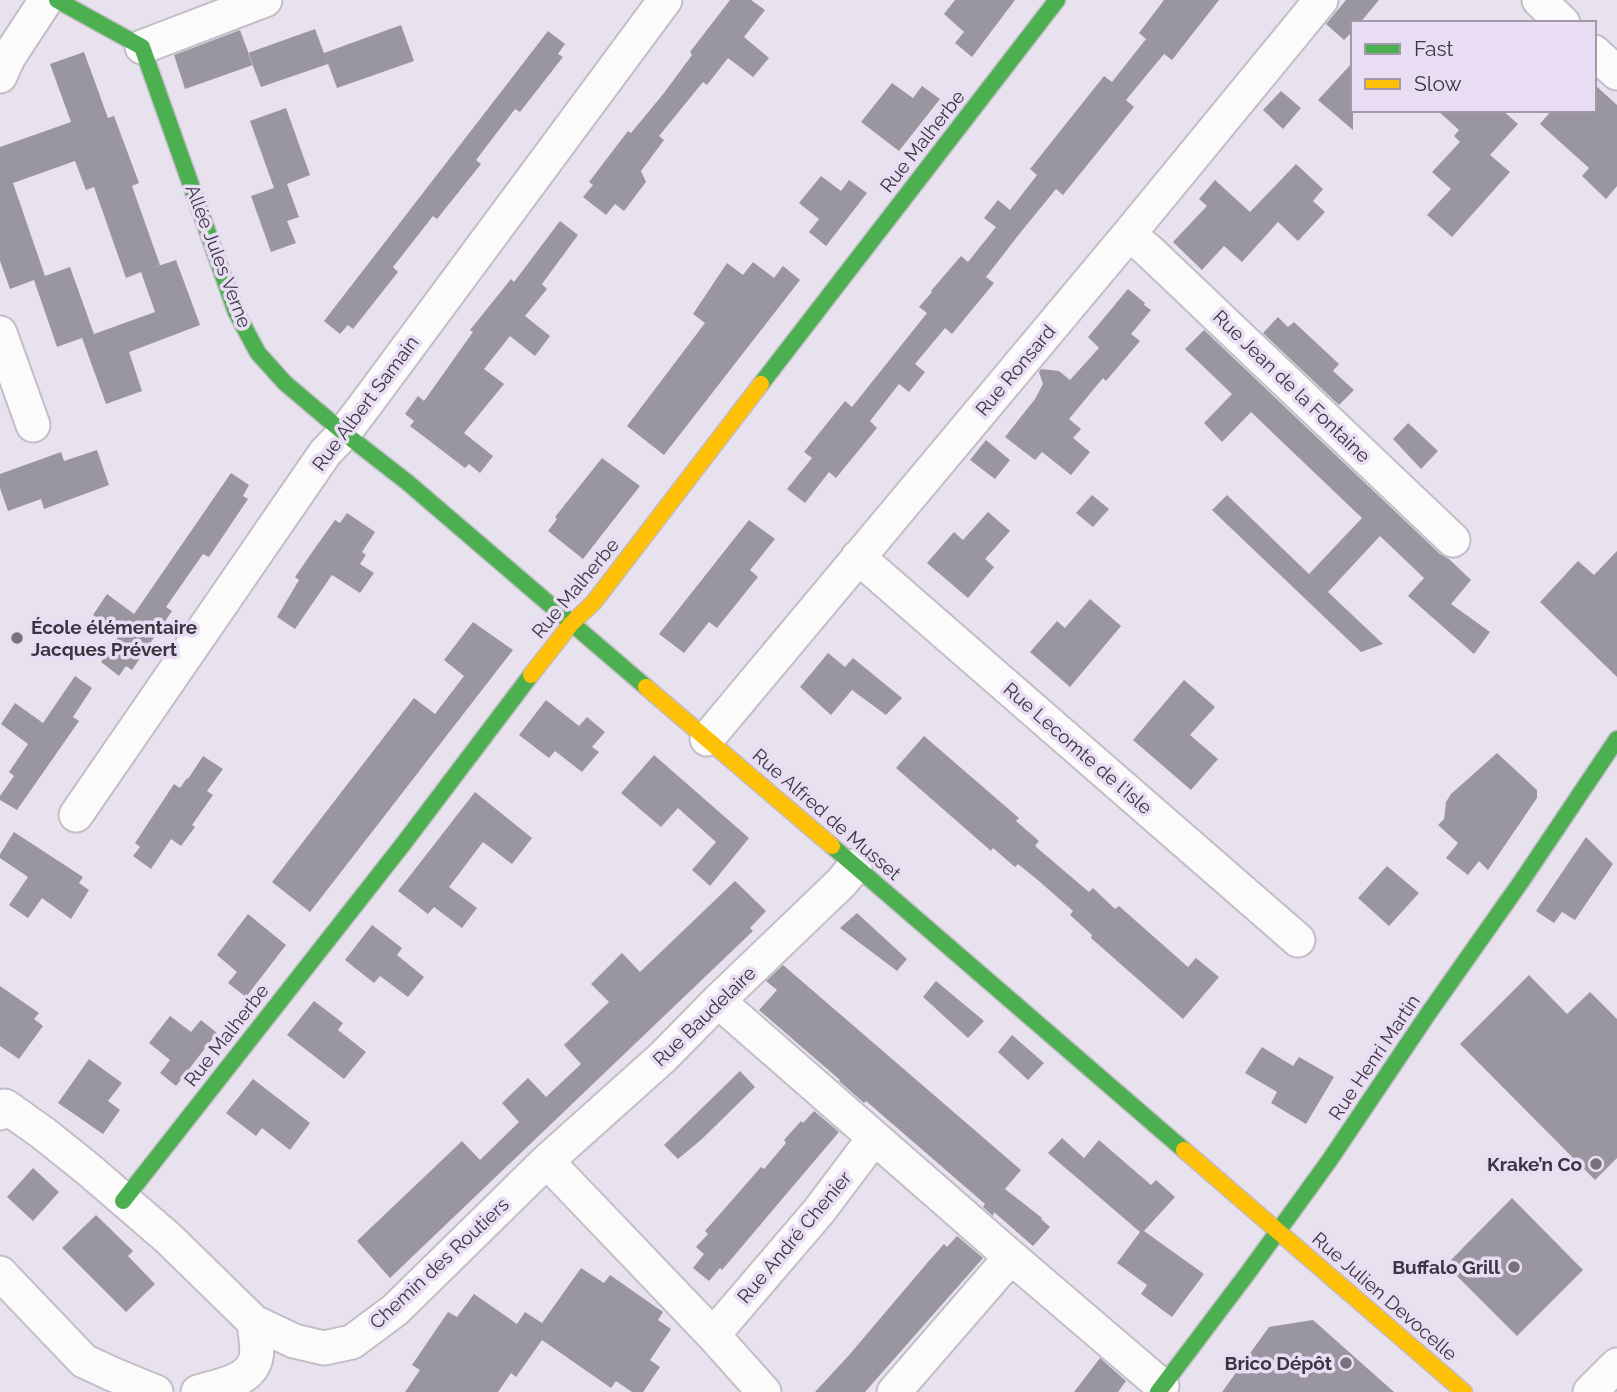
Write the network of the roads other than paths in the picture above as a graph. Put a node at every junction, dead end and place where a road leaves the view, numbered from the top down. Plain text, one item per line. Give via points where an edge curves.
1 (46, 0) edge
2 (57, 0) edge
3 (265, 0) edge
4 (665, 0) edge
5 (1057, 0) edge
6 (1321, 0) edge
7 (1539, 0) edge
8 (1561, 21) edge
9 (142, 47) junction
10 (1596, 54) edge
11 (1617, 73) edge
12 (0, 76) edge
13 (1129, 234) junction
14 (0, 333) edge
15 (33, 425) dead end
16 (344, 433) junction
17 (1453, 540) dead end
18 (858, 557) junction
19 (571, 624) junction
20 (707, 739) junction
21 (1617, 739) edge
22 (76, 815) dead end
23 (855, 866) junction
24 (1298, 940) dead end
25 (718, 1001) junction
26 (2, 1109) edge
27 (874, 1138) junction
28 (548, 1160) junction
29 (123, 1201) junction
30 (1278, 1232) junction
31 (1011, 1257) junction
32 (0, 1273) edge
33 (254, 1322) junction
34 (713, 1335) junction
35 (1617, 1365) edge
36 (1160, 1389) edge
37 (156, 1392) edge
38 (198, 1392) edge
39 (764, 1392) edge
40 (894, 1392) edge
41 (1464, 1392) edge
42 (1591, 1392) edge

1 - 12 street
2 - 9 street
3 - 9 street
4 - 16 street, Rue Albert Samain
5 - 19 street, Rue Malherbe via 594,602
6 - 13 street, Rue Ronsard
7 - 8 street
9 - 16 street, Allée Jules Verne via 236,312 258,354
10 - 11 street
13 - 17 street, Rue Jean de la Fontaine
13 - 18 street, Rue Ronsard
14 - 15 street
16 - 19 street, Rue Alfred de Musset
16 - 22 street, Rue Albert Samain via 317,464
18 - 20 street, Rue Ronsard
18 - 24 street, Rue Lecomte de l'Isle
19 - 20 street, Rue Alfred de Musset
19 - 29 street, Rue Malherbe
20 - 23 street, Rue Alfred de Musset
21 - 30 street, Rue Henri Martin
23 - 25 street, Rue Baudelaire
23 - 30 street, Rue Alfred de Musset
25 - 27 street
25 - 28 street, Rue Baudelaire
26 - 29 street, Chemin des Routiers via 43,1133
27 - 31 street
27 - 34 street, Rue André Chenier via 819,1211
28 - 33 street, Chemin des Routiers via 395,1310 352,1342 324,1348 293,1341
28 - 34 street
29 - 33 street, Chemin des Routiers
30 - 36 street, Rue Henri Martin
30 - 41 street, Rue Julien Devocelle
31 - 36 street
31 - 40 street
32 - 37 street via 84,1361
33 - 38 street via 256,1359 250,1370
34 - 39 street
35 - 42 street

